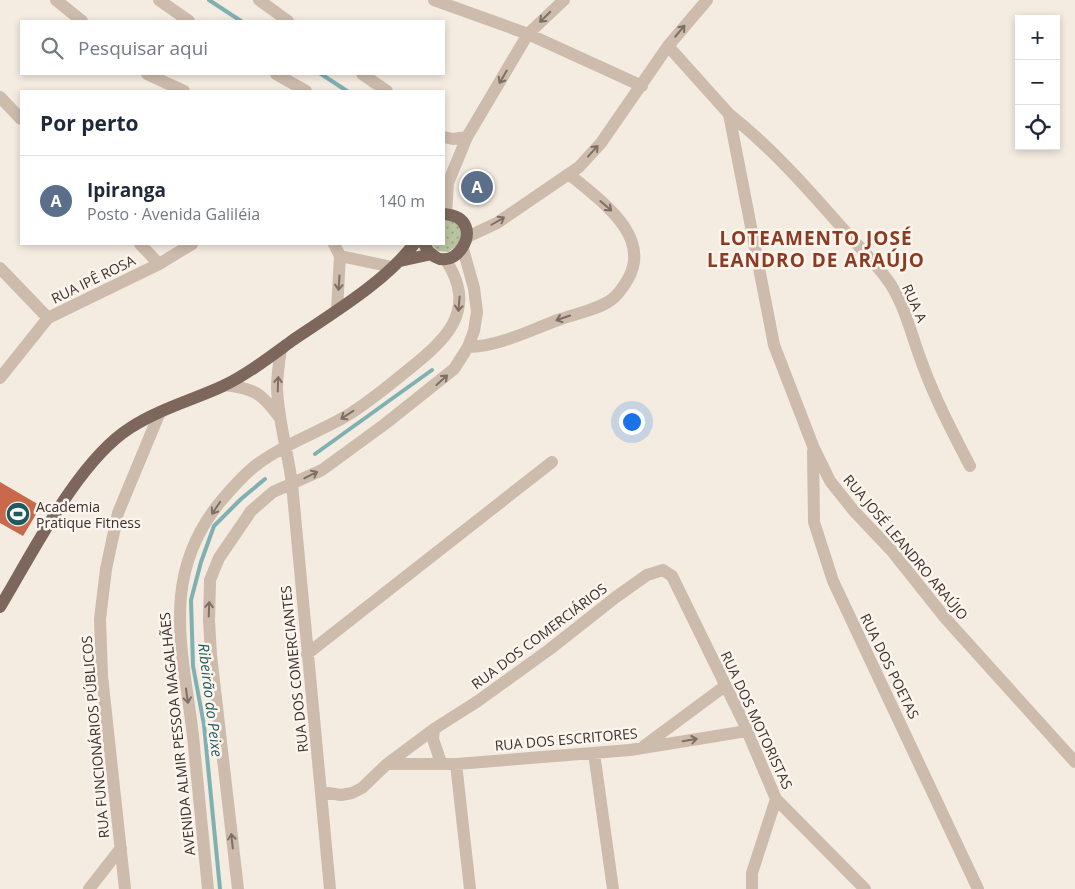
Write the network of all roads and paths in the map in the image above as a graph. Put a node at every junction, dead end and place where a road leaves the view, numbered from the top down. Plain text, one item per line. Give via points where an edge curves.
1 (56, 0) edge
2 (159, 0) edge
3 (259, 0) edge
4 (434, 0) edge
5 (564, 0) edge
6 (707, 0) edge
7 (81, 20) edge
8 (188, 20) edge
9 (287, 20) edge
10 (528, 34) junction
11 (668, 46) junction
12 (149, 75) edge
13 (278, 75) edge
14 (363, 75) edge
15 (642, 86) junction
16 (182, 90) edge
17 (304, 90) edge
18 (386, 90) edge
19 (0, 97) edge
20 (729, 114) junction
21 (20, 118) edge
22 (445, 137) edge
23 (467, 138) junction
24 (569, 174) junction
25 (445, 214) edge
26 (467, 237) junction
27 (141, 245) edge
28 (190, 245) edge
29 (334, 245) edge
30 (413, 245) edge
31 (425, 245) edge
32 (463, 249) junction
33 (432, 254) junction
34 (340, 256) junction
35 (445, 259) junction
36 (159, 264) junction
37 (396, 264) junction
38 (0, 268) edge
39 (337, 310) junction
40 (48, 318) junction
41 (468, 347) junction
42 (281, 349) junction
43 (0, 378) edge
44 (225, 385) junction
45 (160, 412) junction
46 (280, 418) junction
47 (813, 446) junction
48 (287, 447) junction
49 (552, 462) dead end
50 (970, 466) dead end
51 (292, 484) junction
52 (663, 570) joint
53 (0, 608) edge
54 (307, 654) junction
55 (725, 686) junction
56 (434, 729) junction
57 (747, 731) junction
58 (642, 748) junction
59 (594, 753) junction
60 (1075, 762) edge
61 (441, 763) junction
62 (387, 764) junction
63 (456, 764) junction
64 (322, 792) junction
65 (776, 799) junction
66 (121, 848) junction
67 (89, 889) edge
68 (126, 889) edge
69 (208, 889) edge
70 (238, 889) edge
71 (330, 889) edge
72 (470, 889) edge
73 (613, 889) edge
74 (752, 889) edge
75 (864, 889) edge
76 (978, 889) edge

1 - 7 street
2 - 8 street
3 - 9 street
4 - 10 street
5 -> 10 street
11 -> 6 street
10 - 15 street
10 -> 23 street
11 - 15 street
11 - 20 street
12 - 16 street
13 - 17 street
14 - 18 street
24 -> 15 street via 601,143
19 - 21 street
20 - 47 street, RUA JOSÉ LEANDRO ARAÚJO via 774,345
20 - 50 street, RUA A via 757,136 795,174 892,286 933,389
22 - 23 street
23 - 25 street via 448,183
26 -> 24 street via 497,223
24 -> 41 street via 611,210 625,227 633,246 634,267 623,288 611,300 590,309 502,342
25 - 26 main road via 461,221
26 - 32 main road
27 - 36 street
28 - 36 street, RUA IPÊ ROSA
29 - 34 street
30 - 37 main road
31 - 33 main road
32 - 35 main road
32 - 41 street via 477,312
33 - 35 main road
33 - 37 main road
34 - 37 street
34 -> 39 street
35 -> 48 street, AVENIDA ALMIR PESSOA MAGALHÃES via 459,288 460,306 453,325 438,347 349,414
36 - 40 street, RUA IPÊ ROSA
37 - 39 main road
38 - 40 street
39 - 42 main road
40 - 43 street, RUA IPÊ ROSA
51 -> 41 street via 322,470 433,387 454,369
42 - 44 main road
46 -> 42 street, RUA DOS COMERCIANTES via 277,386
44 - 45 main road
44 - 46 street via 249,388 266,400
45 - 53 main road via 129,429 95,460 57,511
45 - 66 street, RUA FUNCIONÁRIOS PÚBLICOS via 118,513 100,618 102,676
46 - 48 street, RUA DOS COMERCIANTES
47 - 60 street, RUA JOSÉ LEANDRO ARAÚJO via 830,481 854,511
47 - 76 street, RUA DOS POETAS via 814,522 833,581
48 - 51 street, RUA DOS COMERCIANTES
48 -> 69 street, AVENIDA ALMIR PESSOA MAGALHÃES via 259,463 220,502 199,534 184,572 179,636
49 - 54 street
51 - 54 street, RUA DOS COMERCIANTES
70 -> 51 street via 211,655 210,580 219,558 251,512 274,492
52 - 55 street, RUA DOS MOTORISTAS via 672,576
52 - 56 street, RUA DOS COMERCIÁRIOS via 647,575 550,649
54 - 64 street, RUA DOS COMERCIANTES
55 - 57 street, RUA DOS MOTORISTAS
55 - 58 street
56 - 61 street via 433,739
56 - 62 street, RUA DOS COMERCIÁRIOS
58 -> 57 street, RUA DOS ESCRITORES
57 - 65 street, RUA DOS MOTORISTAS
58 - 59 street, RUA DOS ESCRITORES
59 - 63 street, RUA DOS ESCRITORES
59 - 73 street
61 - 62 street, RUA DOS ESCRITORES
61 - 63 street, RUA DOS ESCRITORES
62 - 64 street, RUA DOS COMERCIÁRIOS via 362,788 352,793 341,796
63 - 72 street
64 - 71 street, RUA DOS COMERCIANTES
65 - 74 street via 752,874
65 - 75 street, RUA DOS MOTORISTAS
66 - 67 street
66 - 68 street, RUA FUNCIONÁRIOS PÚBLICOS

